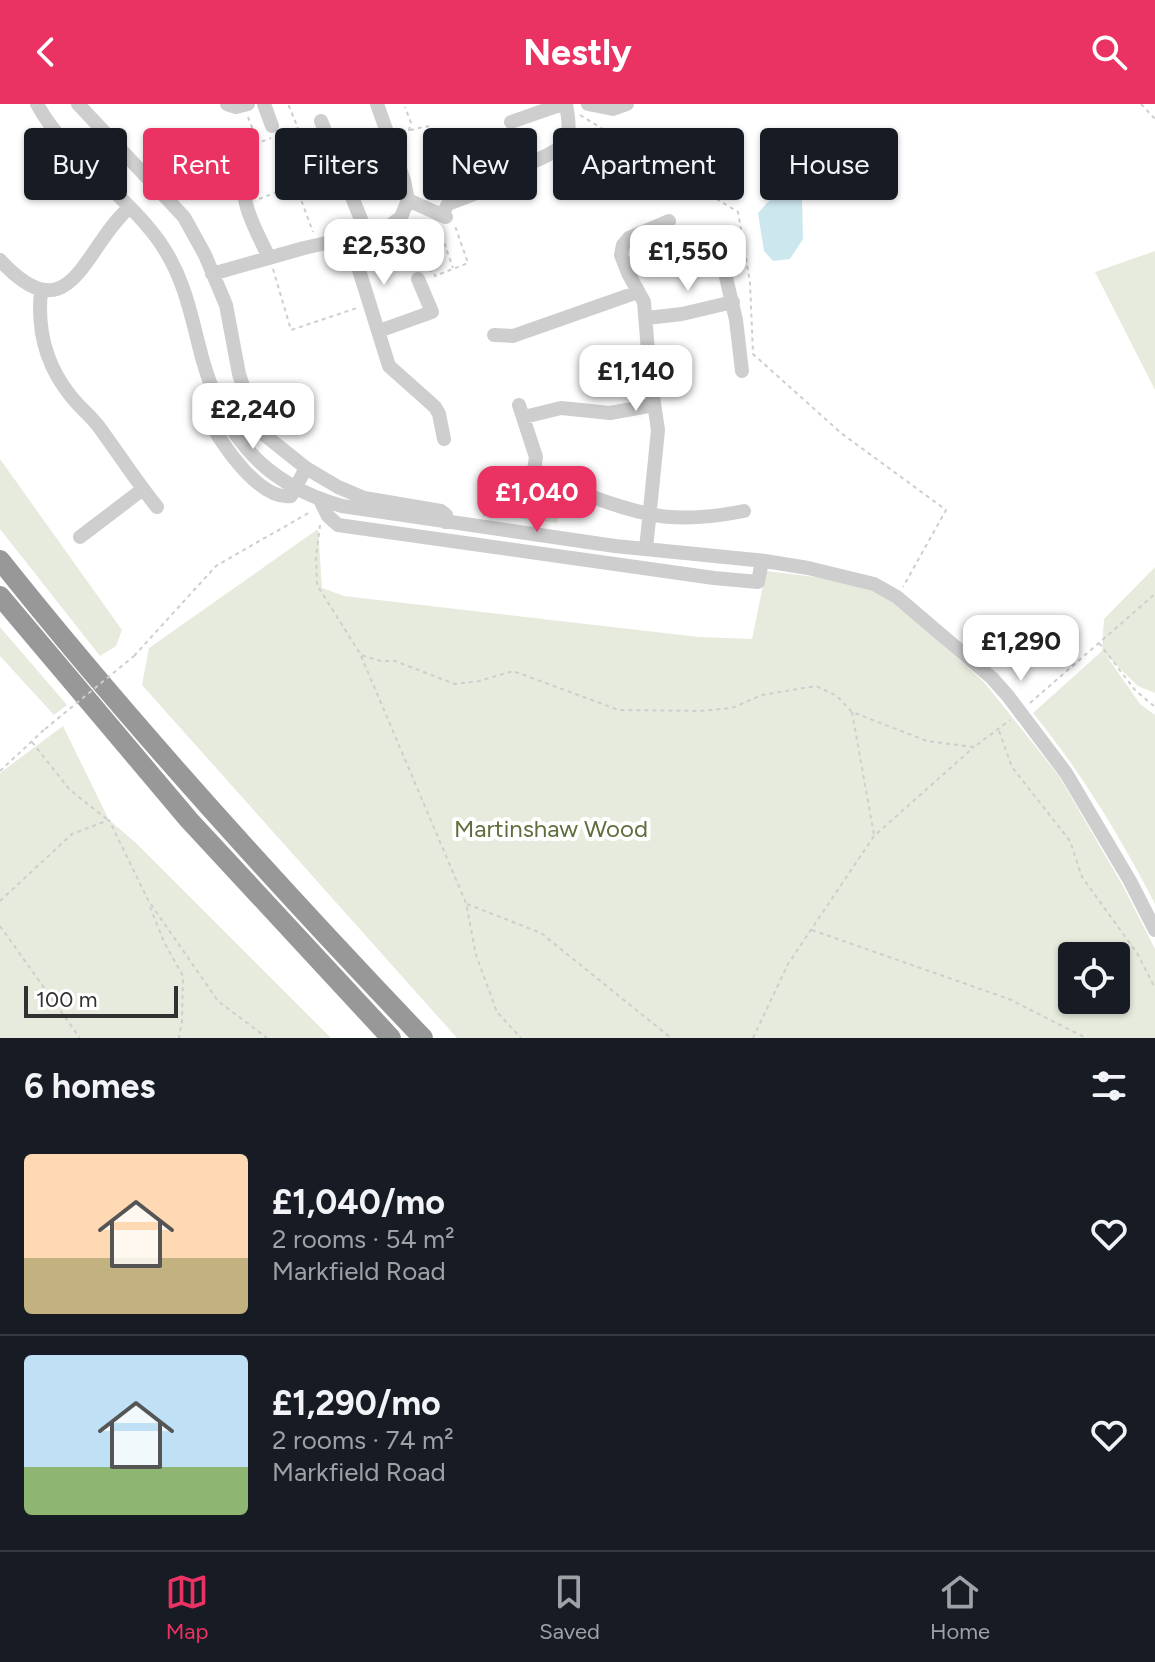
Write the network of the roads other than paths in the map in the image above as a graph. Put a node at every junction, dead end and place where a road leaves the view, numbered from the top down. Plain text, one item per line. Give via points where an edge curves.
1 (37, 104) edge
2 (78, 104) edge
3 (227, 104) edge
4 (248, 104) edge
5 (264, 104) edge
6 (377, 104) edge
7 (627, 104) edge
8 (579, 106) edge
9 (321, 121) dead end
10 (511, 122) dead end
11 (273, 126) dead end
12 (53, 128) edge
13 (101, 128) edge
14 (127, 156) edge
15 (537, 158) edge
16 (122, 200) edge
17 (245, 200) edge
18 (408, 200) junction
19 (458, 200) edge
20 (129, 208) junction
21 (669, 221) dead end
22 (367, 234) junction
23 (349, 238) junction
24 (723, 248) dead end
25 (269, 258) junction
26 (0, 260) edge
27 (212, 274) junction
28 (417, 277) road end
29 (41, 291) junction
30 (638, 292) junction
31 (733, 302) junction
32 (647, 318) junction
33 (379, 331) junction
34 (494, 335) dead end
35 (742, 371) dead end
36 (246, 400) junction
37 (654, 405) junction
38 (220, 410) junction
39 (444, 439) dead end
40 (306, 468) junction
41 (143, 489) junction
42 (296, 489) junction
43 (567, 490) dead end
44 (587, 495) dead end
45 (320, 500) junction
46 (157, 507) dead end
47 (744, 511) dead end
48 (650, 515) junction
49 (445, 522) junction
50 (646, 549) junction
51 (89, 551) dead end
52 (0, 560) edge
53 (762, 561) junction
54 (0, 596) edge
55 (1155, 930) edge
56 (391, 1038) edge
57 (423, 1038) edge

1 - 12 street
2 - 13 street
3 - 4 street
5 - 11 street
6 - 18 street
7 - 8 street via 613,109
8 - 10 street
8 - 15 street via 568,119 567,140
9 - 22 street
14 - 27 street via 184,217
16 - 20 street
17 - 25 street
18 - 19 street via 444,218 448,204
18 - 22 street via 401,217 384,230
20 - 29 street via 82,271 69,283
20 - 38 street via 157,239 184,285
21 - 30 street via 623,245 621,255
22 - 23 street
23 - 25 street
23 - 33 street
24 - 31 street
25 - 27 street
26 - 29 street via 18,279
27 - 36 street via 226,305
28 - 33 street via 432,312
29 - 41 street via 40,331 56,372
30 - 32 street
30 - 34 street via 513,336
31 - 32 street
31 - 35 street
32 - 37 street
33 - 39 street via 389,366 407,373 439,414
36 - 38 street
36 - 40 street via 257,429
37 - 43 street via 610,413 522,411 536,457 534,470
37 - 48 street via 658,430
38 - 42 street via 210,420 232,458 265,488 284,497
40 - 42 street
40 - 49 street via 364,498 441,511
41 - 46 street
41 - 51 street via 77,535
42 - 45 street
44 - 48 street
45 - 49 street
45 - 53 street via 338,525 714,578 758,582
47 - 48 street via 704,519
48 - 50 street
49 - 50 street
50 - 53 street
52 - 57 highway via 208,805
53 - 55 street via 874,584 897,597 992,678 1066,773
54 - 56 highway via 189,820

